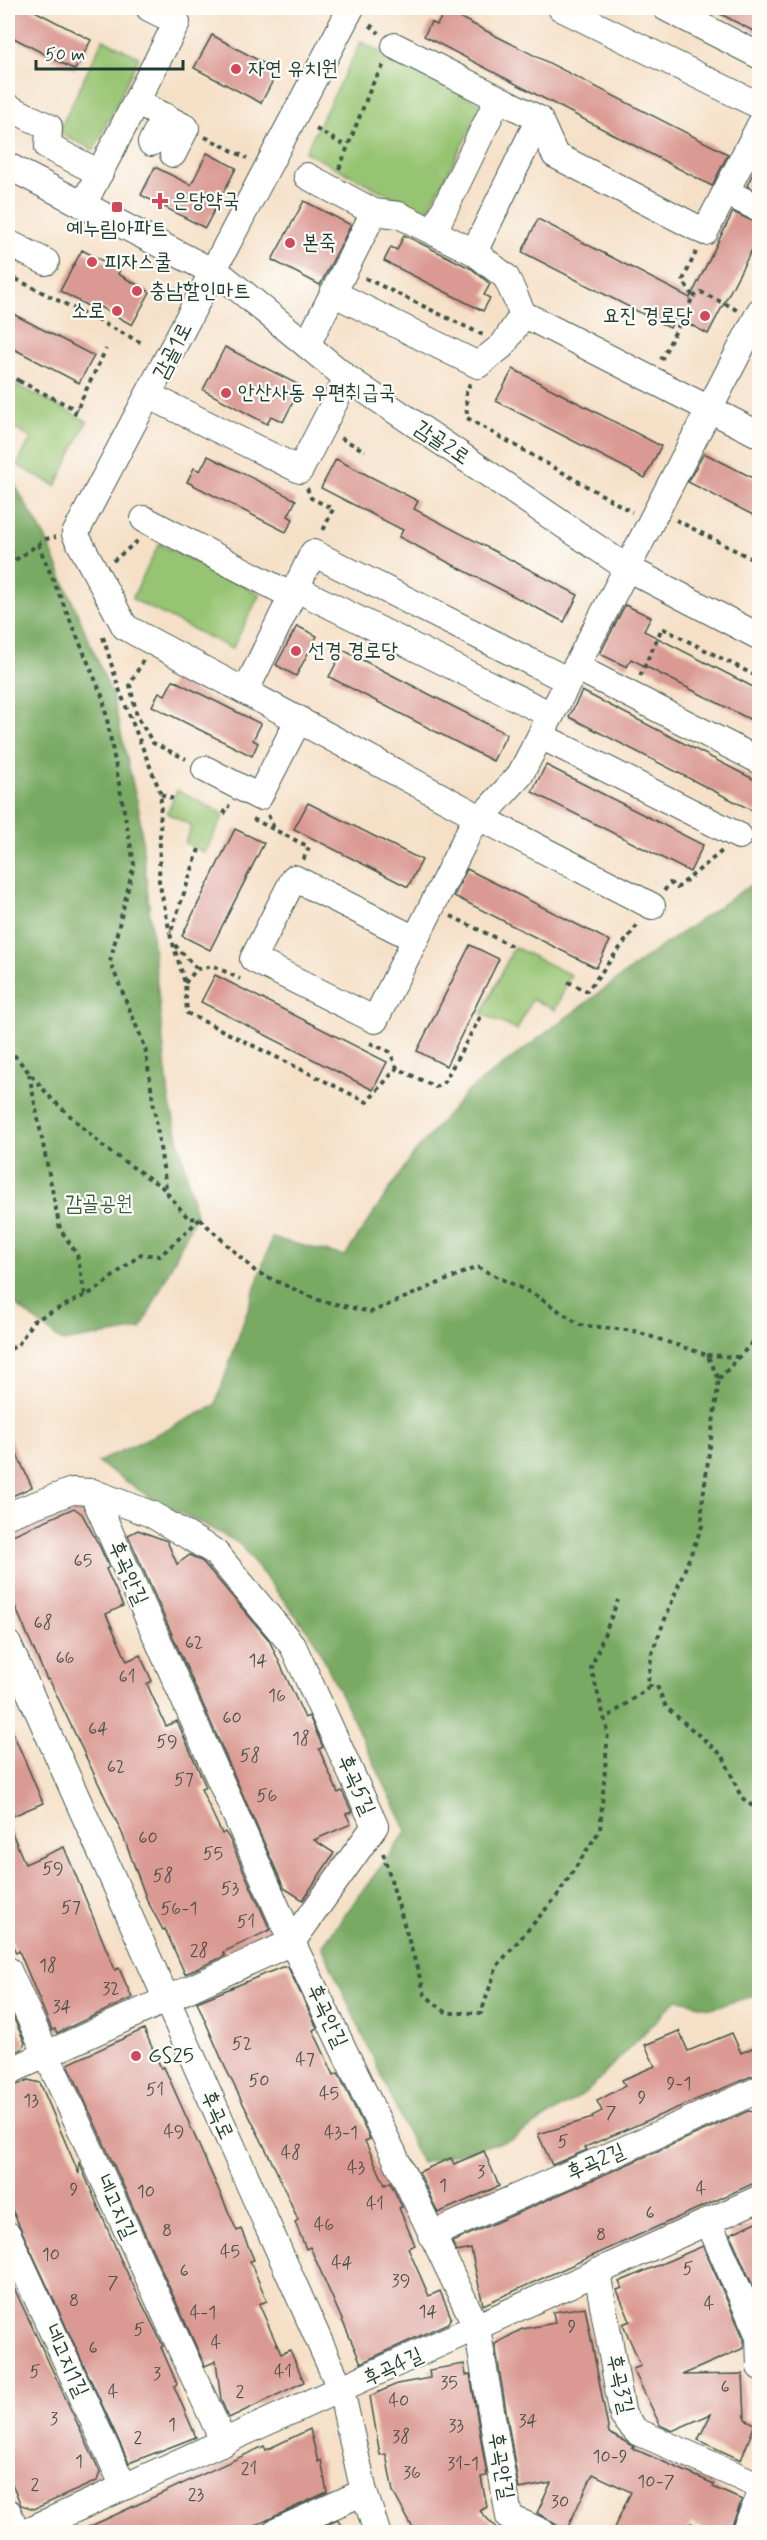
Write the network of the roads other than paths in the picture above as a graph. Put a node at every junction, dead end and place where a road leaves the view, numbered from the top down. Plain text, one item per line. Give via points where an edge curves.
1 (149, 8) edge
2 (351, 8) edge
3 (561, 8) edge
4 (666, 8) edge
5 (395, 46) road end
6 (759, 56) edge
7 (498, 99) junction
8 (136, 102) junction
9 (759, 106) edge
10 (8, 107) edge
11 (539, 119) junction
12 (759, 125) edge
13 (162, 149) dead end
14 (8, 166) edge
15 (100, 173) junction
16 (307, 176) dead end
17 (726, 192) junction
18 (83, 205) junction
19 (759, 209) edge
20 (374, 212) junction
21 (434, 231) junction
22 (8, 243) edge
23 (474, 252) junction
24 (46, 262) dead end
25 (214, 272) junction
26 (333, 293) junction
27 (523, 314) junction
28 (757, 315) edge
29 (307, 345) junction
30 (347, 378) junction
31 (150, 396) junction
32 (709, 408) junction
33 (759, 435) edge
34 (150, 522) road end
35 (627, 568) junction
36 (293, 592) junction
37 (759, 637) edge
38 (572, 674) junction
39 (246, 690) junction
40 (299, 719) junction
41 (546, 726) junction
42 (759, 760) edge
43 (205, 769) road end
44 (481, 818) junction
45 (739, 836) dead end
46 (652, 906) dead end
47 (415, 939) junction
48 (92, 1492) junction
49 (8, 1515) edge
50 (10, 1657) edge
51 (292, 1942) junction
52 (8, 1970) edge
53 (165, 2001) junction
54 (46, 2053) junction
55 (8, 2072) edge
56 (759, 2093) edge
57 (759, 2198) edge
58 (708, 2221) junction
59 (8, 2235) edge
60 (431, 2235) junction
61 (597, 2272) junction
62 (477, 2328) junction
63 (759, 2367) edge
64 (342, 2390) junction
65 (225, 2443) junction
66 (759, 2486) edge
67 (124, 2487) junction
68 (364, 2492) junction
69 (759, 2496) edge
70 (8, 2512) edge
71 (17, 2532) edge
72 (25, 2532) edge
73 (275, 2532) edge
74 (376, 2532) edge
75 (542, 2532) edge
76 (744, 2532) edge

1 - 8 street via 177,21
2 - 25 street, 감골1로
3 - 9 street
4 - 6 street
5 - 7 street
7 - 11 street
7 - 21 street
8 - 13 street via 175,122
8 - 15 street
10 - 15 street via 49,128 48,147
11 - 17 street via 555,156 705,232
11 - 23 street
12 - 17 street
14 - 18 street, 감골2로
15 - 18 street
16 - 20 street
17 - 19 street
18 - 25 street, 감골2로
20 - 21 street via 399,215
20 - 26 street
21 - 23 street
22 - 24 street
23 - 27 street via 506,277
25 - 29 street, 감골2로
25 - 31 street, 감골1로
26 - 27 street via 478,365 503,345
26 - 29 street
27 - 32 street
28 - 32 street
29 - 30 street, 감골2로
30 - 31 street via 300,470
30 - 35 street, 감골2로
31 - 39 street, 감골1로 via 75,534 125,627
32 - 33 street
32 - 35 street
34 - 36 street
35 - 37 street, 감골2로
35 - 38 street
36 - 38 street via 313,553
36 - 39 street
36 - 41 street
38 - 41 street
38 - 42 street via 631,695
39 - 40 street
40 - 43 street via 259,797
40 - 44 street
41 - 44 street via 520,775
41 - 45 street
44 - 46 street
44 - 47 street via 470,830
47 - 47 street via 375,1020 253,959 294,878
48 - 49 street, 후곡5길 via 72,1491
48 - 51 street, 후곡안길
48 - 51 street, 후곡5길 via 152,1514 215,1552 293,1646 375,1826
50 - 53 street, 후곡로
51 - 53 street, 후곡5길
51 - 60 street, 후곡안길
52 - 54 street, 네고지길
53 - 54 street, 후곡5길
53 - 64 street, 후곡로
54 - 55 street, 후곡5길
54 - 65 street, 네고지길
56 - 60 street, 후곡2길 via 758,2090
57 - 58 street, 후곡4길
58 - 61 street, 후곡4길
58 - 63 street via 759,2336
59 - 67 street, 네고지1길
60 - 62 street, 후곡안길
61 - 62 street, 후곡4길
61 - 66 street, 후곡3길 via 623,2416 636,2431
62 - 64 street, 후곡4길
62 - 75 street, 후곡안길 via 509,2517
64 - 65 street, 후곡4길
64 - 68 street, 후곡로
65 - 67 street, 후곡4길
67 - 72 street, 후곡4길
68 - 73 street
68 - 74 street, 후곡로
69 - 76 street
70 - 71 street

